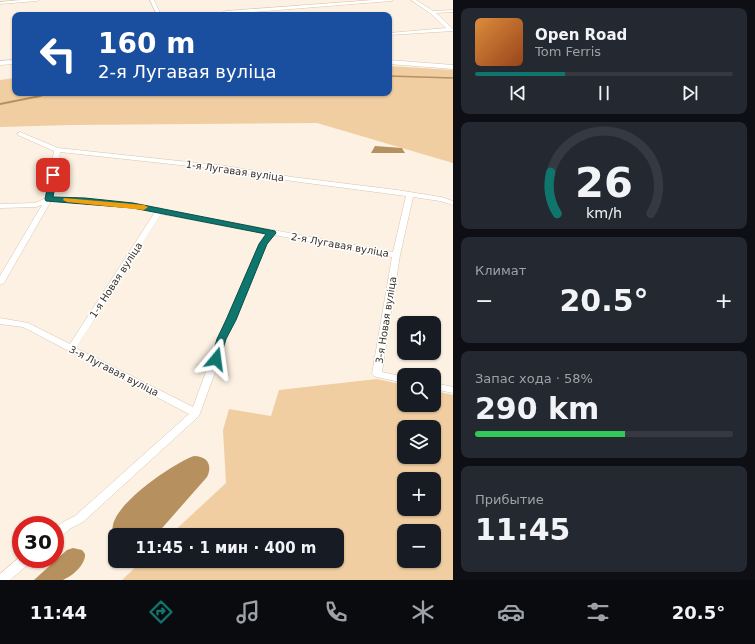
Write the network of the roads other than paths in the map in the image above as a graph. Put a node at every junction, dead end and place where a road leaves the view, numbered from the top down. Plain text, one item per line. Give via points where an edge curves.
1 (37, 0) edge
2 (152, 0) edge
3 (391, 0) edge
4 (413, 0) edge
5 (0, 3) edge
6 (453, 11) edge
7 (158, 12) edge
8 (228, 12) edge
9 (432, 12) junction
10 (452, 30) edge
11 (392, 34) edge
12 (12, 62) edge
13 (392, 62) edge
14 (0, 63) edge
15 (453, 67) edge
16 (20, 134) dead end
17 (57, 150) junction
18 (410, 195) junction
19 (49, 199) junction
20 (453, 203) edge
21 (0, 206) edge
22 (160, 210) junction
23 (272, 233) junction
24 (396, 255) junction
25 (0, 283) edge
26 (0, 322) edge
27 (71, 349) junction
28 (397, 378) edge
29 (441, 387) edge
30 (453, 390) edge
31 (196, 413) junction
32 (64, 527) edge
33 (16, 568) edge
34 (2, 580) edge

1 - 5 street
2 - 7 street
3 - 8 street
4 - 9 street
6 - 9 street
9 - 10 street
10 - 11 street
12 - 14 street
13 - 15 street
16 - 17 street, 1-я Лугавая вуліца
17 - 18 street, 1-я Лугавая вуліца via 226,168
17 - 19 street
18 - 20 street, 1-я Лугавая вуліца
18 - 24 street, 3-я Новая вуліца
19 - 21 street, 2-я Лугавая вуліца via 36,205
19 - 22 street, 2-я Лугавая вуліца
19 - 25 street
22 - 23 street, 2-я Лугавая вуліца
22 - 27 street, 1-я Новая вуліца
23 - 24 street, 2-я Лугавая вуліца
23 - 31 street via 263,244 222,339
24 - 28 street, 3-я Новая вуліца via 377,374
26 - 27 street, 3-я Лугавая вуліца via 25,325
27 - 31 street, 3-я Лугавая вуліца
29 - 30 street
31 - 32 street via 79,519
33 - 34 street

